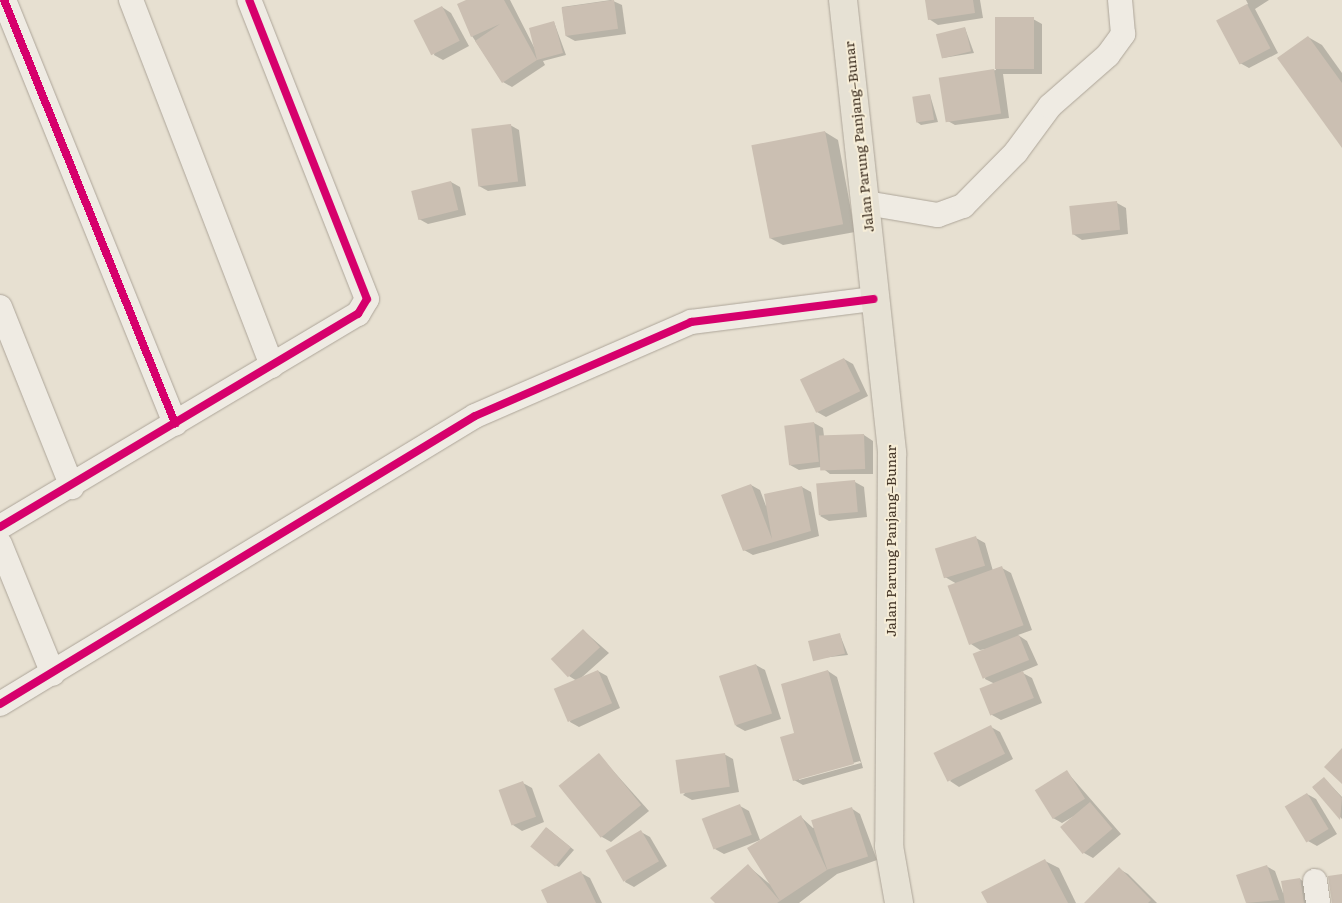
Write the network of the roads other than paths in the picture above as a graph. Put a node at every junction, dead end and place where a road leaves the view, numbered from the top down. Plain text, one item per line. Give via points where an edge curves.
1 (4, 0) edge
2 (131, 0) edge
3 (249, 0) edge
4 (843, 0) edge
5 (1120, 0) edge
6 (866, 203) junction
7 (874, 299) junction
8 (0, 307) edge
9 (272, 366) junction
10 (175, 424) junction
11 (72, 487) junction
12 (0, 527) edge
13 (0, 544) edge
14 (53, 674) junction
15 (0, 704) edge
16 (899, 903) edge

1 - 10 street
2 - 9 street
3 - 9 street via 367,299 358,314
4 - 6 main road, Jalan Parung Panjang–Bunar
5 - 6 street via 1123,34 1108,55 1050,106 1016,152 963,206 938,215
6 - 7 main road, Jalan Parung Panjang–Bunar
7 - 14 street via 691,322 475,416
7 - 16 main road, Jalan Parung Panjang–Bunar via 892,452 889,846
8 - 11 street
9 - 10 street
10 - 11 street
11 - 12 street
13 - 14 street
14 - 15 street

